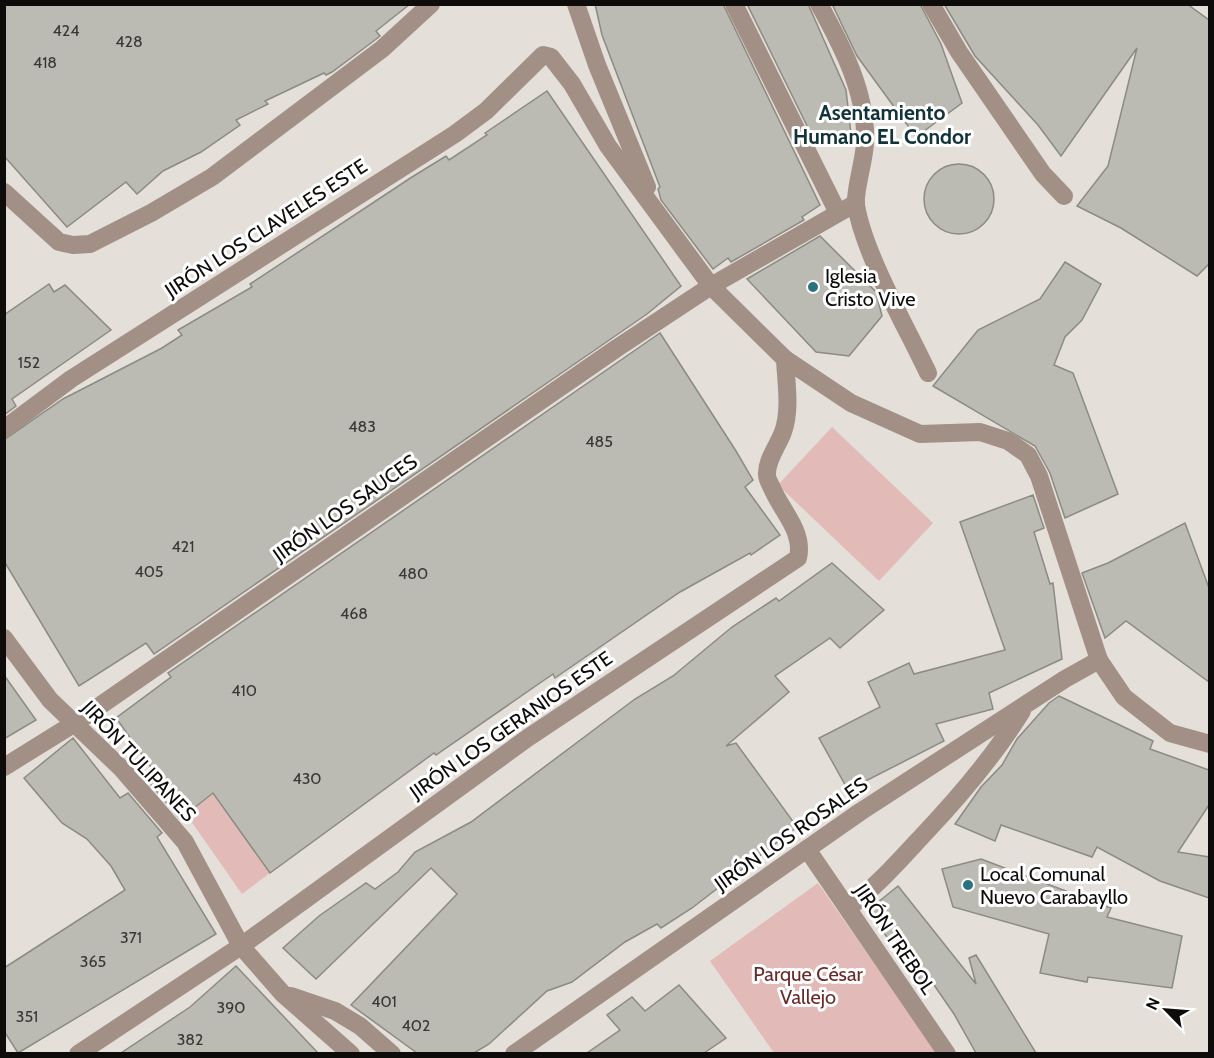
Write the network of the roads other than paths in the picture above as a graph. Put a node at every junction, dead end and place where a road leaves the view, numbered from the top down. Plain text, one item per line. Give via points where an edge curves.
1 (431, 4) edge
2 (734, 4) edge
3 (819, 4) edge
4 (931, 4) edge
5 (574, 8) edge
6 (4, 192) edge
7 (1064, 196) dead end
8 (856, 203) junction
9 (654, 206) junction
10 (838, 213) junction
11 (711, 286) junction
12 (785, 359) junction
13 (928, 373) dead end
14 (4, 429) edge
15 (4, 638) edge
16 (1099, 660) junction
17 (1026, 705) junction
18 (75, 723) junction
19 (1209, 744) edge
20 (4, 767) edge
21 (807, 849) junction
22 (848, 908) junction
23 (241, 946) junction
24 (283, 994) junction
25 (78, 1053) edge
26 (351, 1053) edge
27 (392, 1053) edge
28 (514, 1053) edge
29 (947, 1053) edge

1 - 6 street via 382,49 212,177 90,244 60,242
2 - 10 street
3 - 8 street via 840,44 863,108 864,162
4 - 7 street via 959,52 1043,174
5 - 9 street
8 - 10 street, JIRÓN LOS SAUCES
8 - 13 street via 869,248
9 - 11 street
9 - 14 street, JIRÓN LOS CLAVELES ESTE via 608,146 572,84 551,57 543,55 486,111 455,134 71,379
10 - 11 street, JIRÓN LOS SAUCES
11 - 12 street
11 - 18 street, JIRÓN LOS SAUCES
12 - 16 street via 851,403 920,434 980,432 1008,441 1028,455 1039,476
12 - 23 street, JIRÓN LOS GERANIOS ESTE via 787,408 766,476 798,533 798,558 529,737
15 - 18 street, JIRÓN TULIPANES via 50,700
16 - 17 street, JIRÓN LOS ROSALES
16 - 19 street via 1124,696 1170,733
17 - 21 street, JIRÓN LOS ROSALES
17 - 22 street via 961,795 874,888
18 - 20 street, JIRÓN LOS SAUCES
18 - 23 street, JIRÓN TULIPANES via 122,769 185,842
21 - 22 street, JIRÓN TREBOL
21 - 28 street, JIRÓN LOS ROSALES
22 - 29 street, JIRÓN TREBOL
23 - 24 street, JIRÓN TULIPANES
23 - 25 street, JIRÓN LOS GERANIOS ESTE
24 - 26 street, JIRÓN TULIPANES
24 - 27 street via 335,1011

